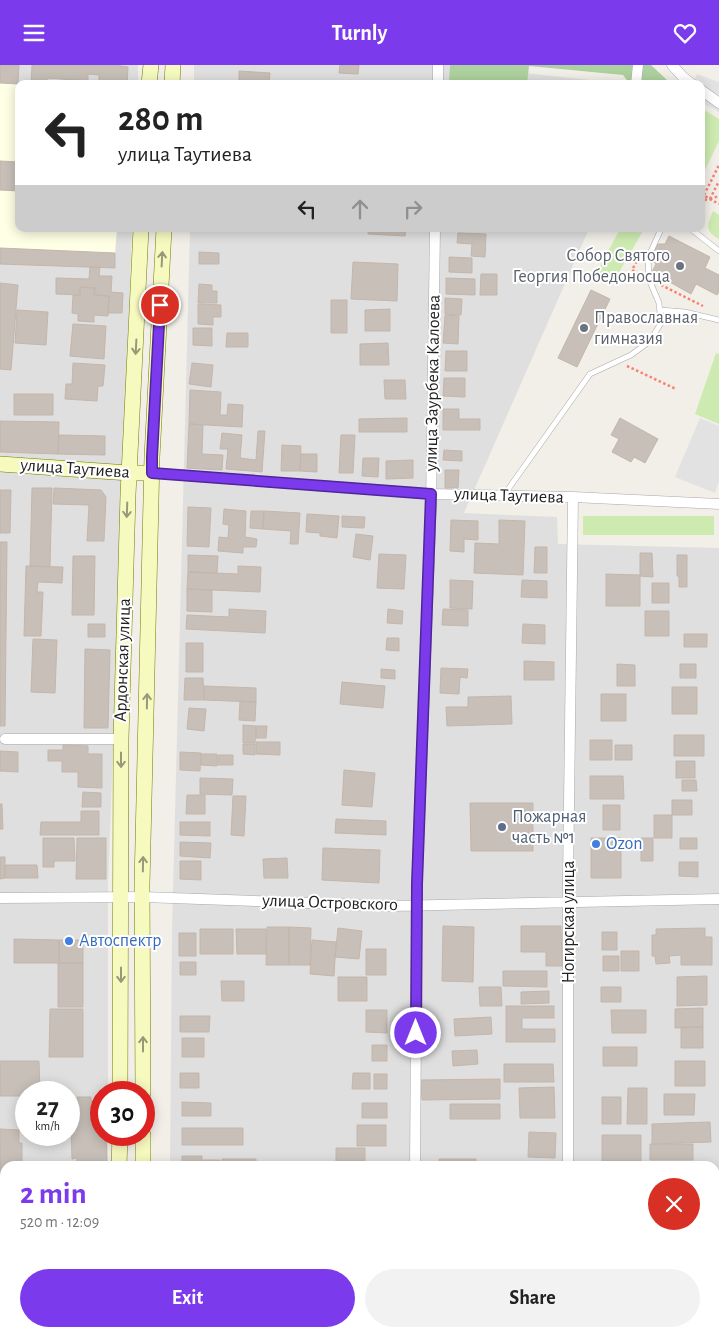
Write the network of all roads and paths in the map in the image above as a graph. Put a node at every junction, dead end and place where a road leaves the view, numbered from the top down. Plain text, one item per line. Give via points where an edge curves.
1 (150, 65) edge
2 (173, 65) edge
3 (438, 65) edge
4 (638, 65) edge
5 (672, 65) edge
6 (149, 80) edge
7 (172, 80) edge
8 (438, 80) edge
9 (636, 80) edge
10 (687, 80) edge
11 (705, 93) edge
12 (719, 103) edge
13 (719, 165) edge
14 (719, 181) edge
15 (705, 196) edge
16 (719, 196) edge
17 (719, 203) edge
18 (142, 232) edge
19 (164, 232) edge
20 (435, 232) edge
21 (660, 232) edge
22 (695, 232) edge
23 (719, 251) edge
24 (640, 253) dead end
25 (649, 279) junction
26 (709, 309) dead end
27 (660, 310) junction
28 (719, 320) edge
29 (0, 464) edge
30 (129, 473) junction
31 (152, 473) junction
32 (431, 494) junction
33 (504, 496) junction
34 (573, 497) junction
35 (719, 504) edge
36 (5, 739) dead end
37 (121, 739) junction
38 (121, 896) junction
39 (143, 897) junction
40 (0, 898) edge
41 (719, 899) edge
42 (568, 903) junction
43 (417, 905) junction
44 (120, 1081) edge
45 (143, 1081) edge
46 (120, 1146) edge
47 (143, 1146) edge
48 (119, 1161) edge
49 (143, 1161) edge
50 (415, 1161) edge
51 (568, 1161) edge

1 - 6 main road
2 - 7 main road
3 - 8 street
4 - 9 street
5 - 10 street
11 - 12 street
13 - 15 path
14 - 15 path
15 - 16 path
15 - 17 path
18 -> 30 main road, Ардонская улица
31 -> 19 main road, Ардонская улица
20 - 32 street, улица Заурбека Калоева
21 - 25 lane via 648,258
22 - 23 lane
24 - 25 path via 632,270
25 - 26 path
25 - 27 lane
27 - 28 lane
27 - 33 lane via 661,323 650,341 631,355 590,374
29 - 30 main road, улица Таутиева
30 - 31 main road, улица Таутиева
30 -> 37 main road, Ардонская улица
31 - 32 street, улица Таутиева
39 -> 31 main road, Ардонская улица
32 - 33 street, улица Таутиева
32 - 43 street, улица Заурбека Калоева
33 - 34 street, улица Таутиева
34 - 35 street, улица Таутиева
34 - 42 street, Ногирская улица
36 - 37 street
37 -> 38 main road, Ардонская улица
38 - 39 street, улица Островского
38 - 40 street, улица Островского
38 -> 44 main road, Ардонская улица
39 - 43 street, улица Островского
45 -> 39 main road, Ардонская улица
41 - 42 street, улица Островского
42 - 43 street, улица Островского
42 - 51 street, Ногирская улица
43 - 50 street, улица Заурбека Калоева
46 - 48 main road
47 - 49 main road

